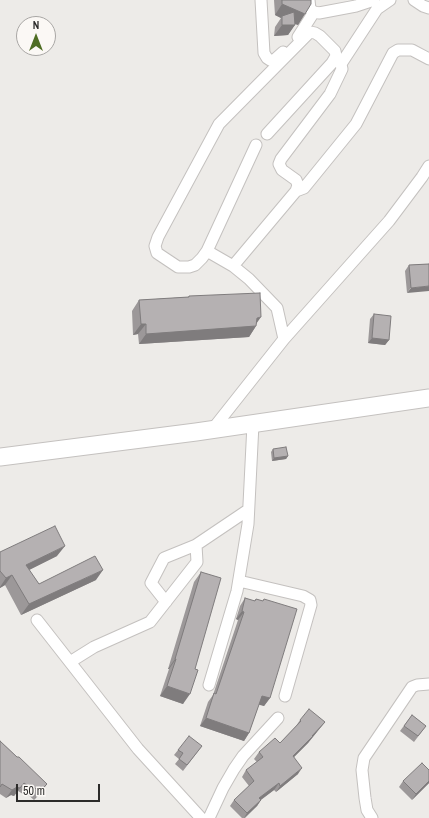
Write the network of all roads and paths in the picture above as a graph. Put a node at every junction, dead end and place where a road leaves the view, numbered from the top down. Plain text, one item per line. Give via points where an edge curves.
1 (261, 0) edge
2 (309, 0) edge
3 (374, 0) edge
4 (390, 0) edge
5 (414, 0) edge
6 (429, 8) edge
7 (314, 12) junction
8 (429, 59) edge
9 (338, 60) junction
10 (266, 134) dead end
11 (256, 145) dead end
12 (429, 166) edge
13 (296, 191) junction
14 (207, 251) junction
15 (233, 266) junction
16 (284, 339) junction
17 (429, 398) edge
18 (253, 424) junction
19 (212, 430) junction
20 (0, 458) edge
21 (248, 510) junction
22 (196, 545) junction
23 (239, 581) junction
24 (166, 602) junction
25 (37, 620) dead end
26 (70, 662) junction
27 (429, 684) edge
28 (209, 685) dead end
29 (285, 696) dead end
30 (278, 718) dead end
31 (201, 818) edge
32 (209, 818) edge
33 (372, 818) edge

1 - 7 street via 264,52 270,60 274,60 297,39
2 - 7 street via 310,9
3 - 7 street via 337,10
4 - 9 street via 377,9
5 - 6 street
8 - 13 street via 412,50 393,52 356,124 304,188
9 - 10 street via 332,63
9 - 13 street via 342,69 330,94 279,164 282,170 296,180
9 - 14 street via 336,51 320,36 310,32 219,124 155,246 157,253 178,267 195,265
11 - 14 street
12 - 16 street via 390,221
13 - 15 street
14 - 15 street
15 - 16 street via 277,308
16 - 19 street
17 - 18 main road
18 - 19 main road
18 - 21 street
19 - 20 main road
21 - 22 street
21 - 23 street
22 - 24 street via 197,562
22 - 24 street via 164,558 151,583
23 - 28 street
23 - 29 street via 304,596 310,600 311,605
24 - 26 street via 150,622 94,647
25 - 26 street
26 - 31 street via 138,749
27 - 33 street via 412,687 364,758 362,770 365,798 367,810
30 - 32 street via 234,768

